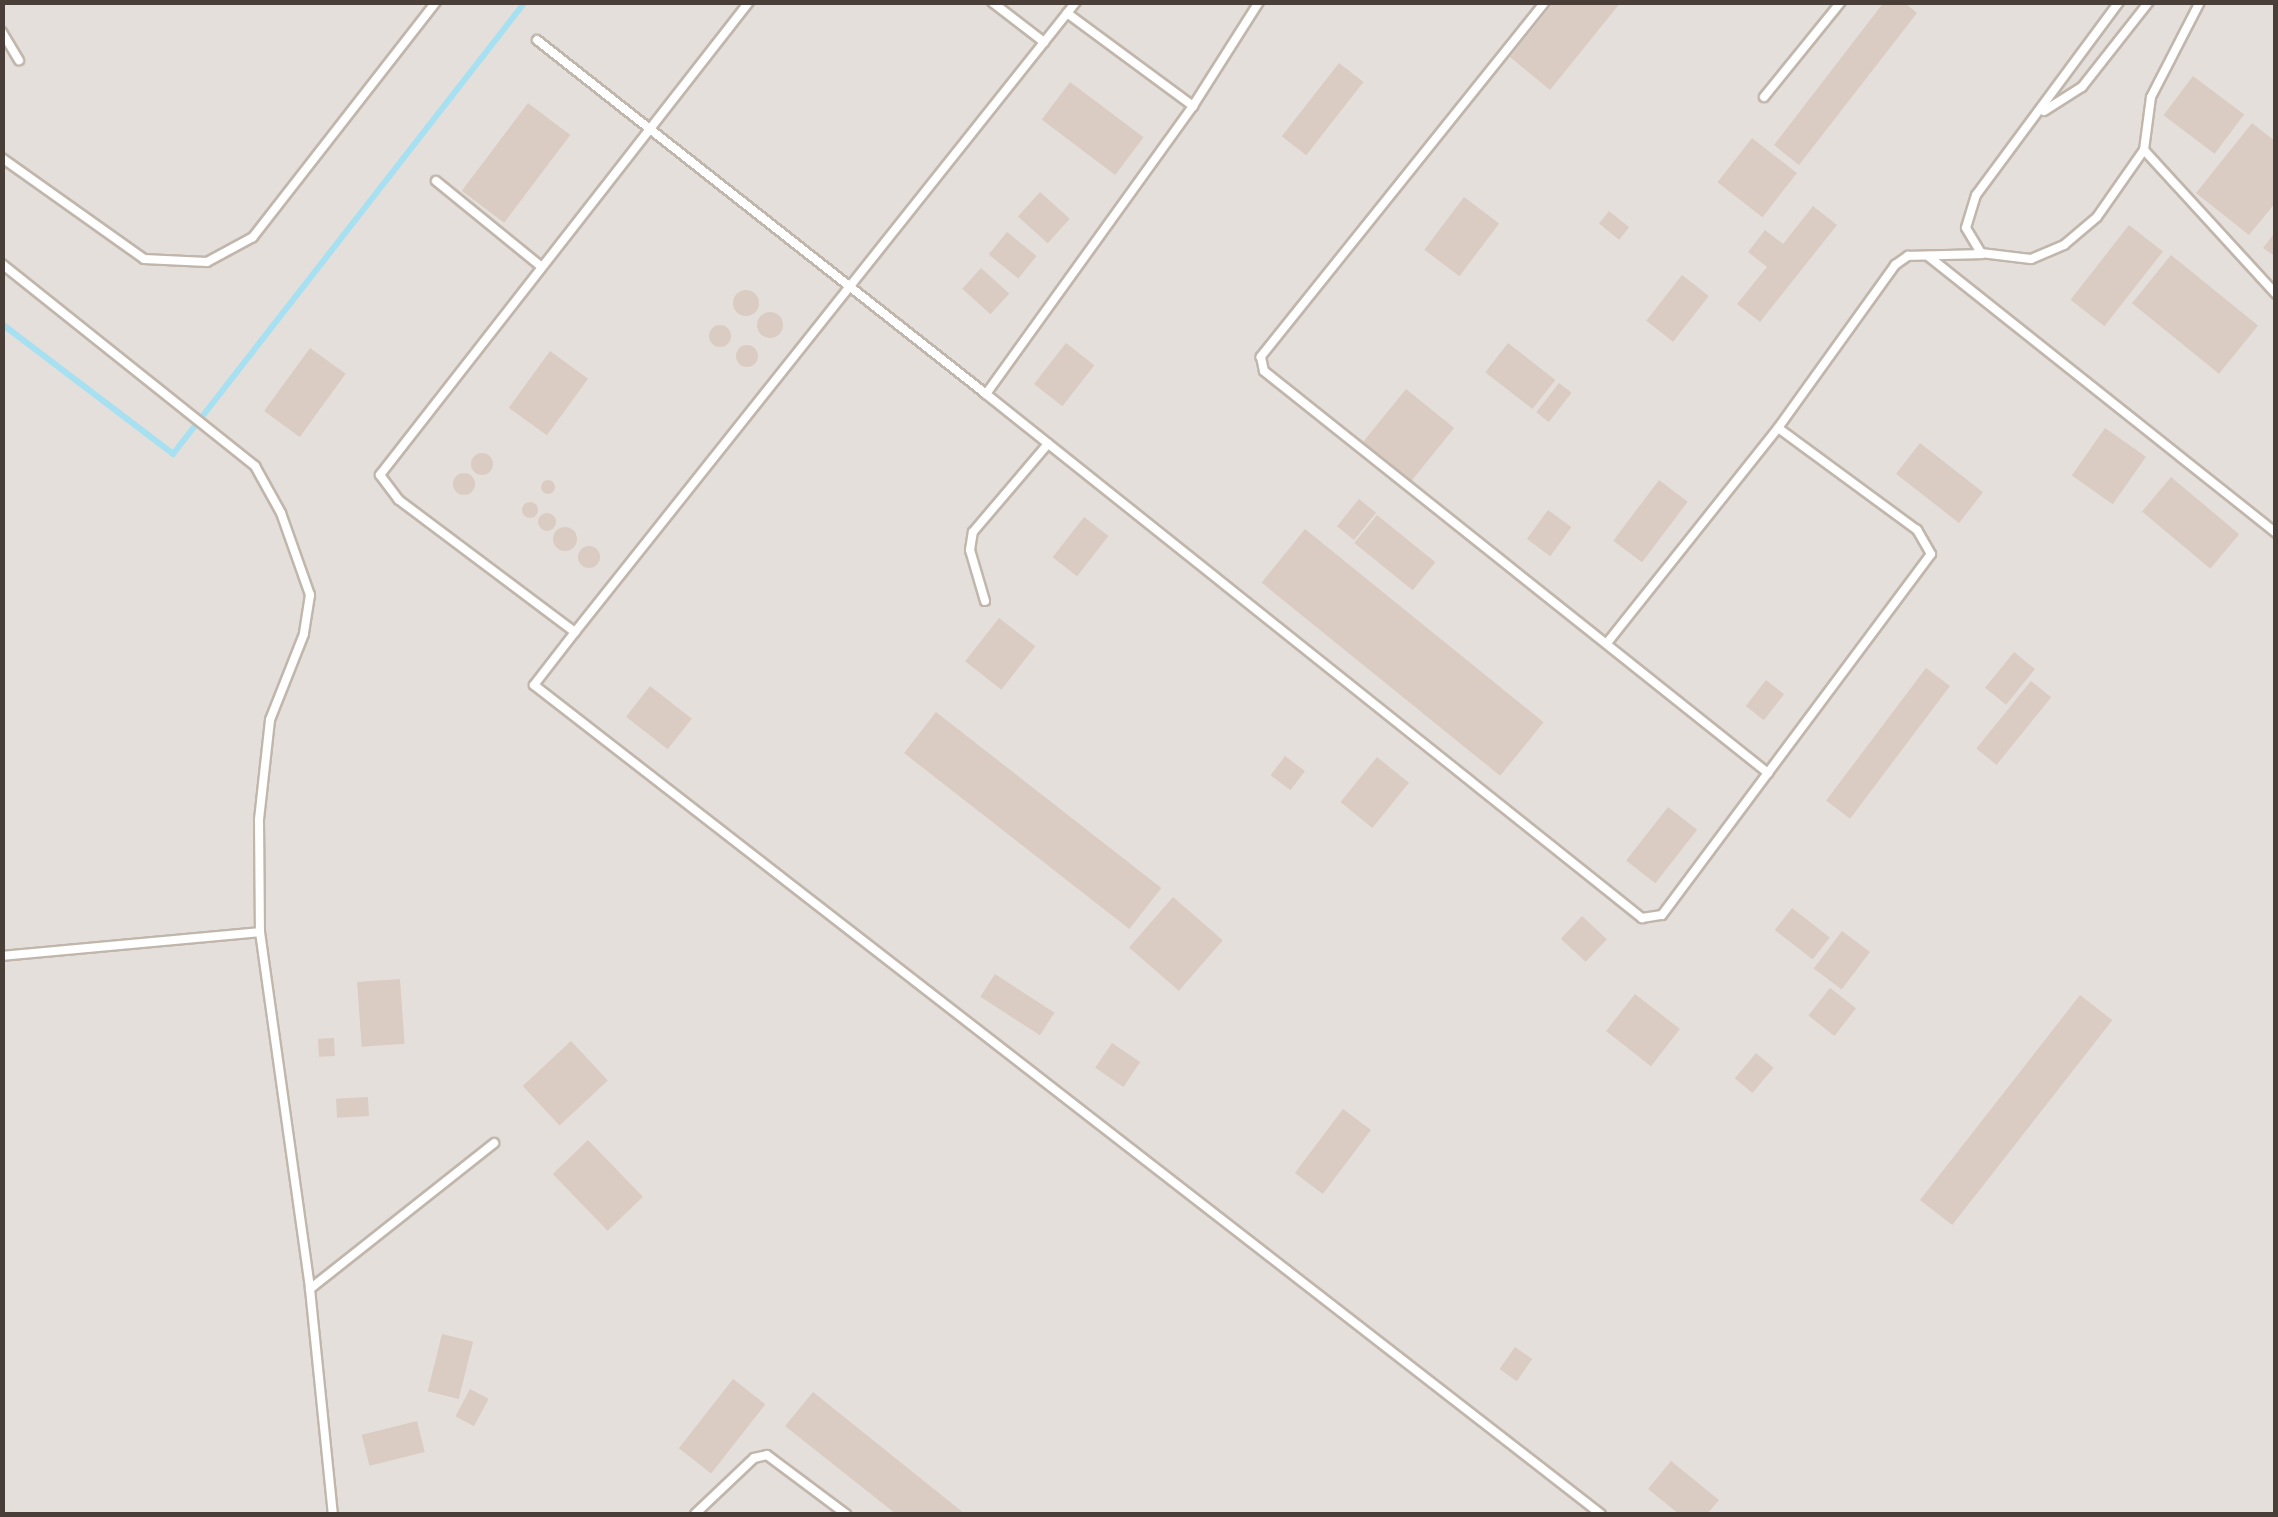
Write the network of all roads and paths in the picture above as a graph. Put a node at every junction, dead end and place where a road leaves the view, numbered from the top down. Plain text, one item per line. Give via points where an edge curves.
1 (436, 2) edge
2 (749, 2) edge
3 (992, 2) edge
4 (1076, 2) edge
5 (1259, 2) edge
6 (1545, 2) edge
7 (1841, 2) edge
8 (2120, 2) edge
9 (2148, 2) edge
10 (2200, 2) edge
11 (1067, 13) junction
12 (2, 32) edge
13 (538, 40) dead end
14 (1044, 42) junction
15 (19, 60) dead end
16 (1764, 97) dead end
17 (1193, 106) junction
18 (2044, 111) junction
19 (652, 129) junction
20 (2144, 150) junction
21 (2, 158) edge
22 (436, 180) dead end
23 (1985, 254) junction
24 (1928, 256) junction
25 (2, 264) edge
26 (542, 266) junction
27 (851, 288) junction
28 (2276, 294) edge
29 (986, 394) junction
30 (1778, 428) junction
31 (1048, 444) junction
32 (2276, 534) edge
33 (985, 601) dead end
34 (575, 632) junction
35 (1607, 643) junction
36 (1768, 773) junction
37 (260, 932) junction
38 (2, 956) edge
39 (494, 1143) dead end
40 (310, 1289) junction
41 (333, 1514) edge
42 (695, 1514) edge
43 (846, 1514) edge
44 (1601, 1514) edge

1 - 21 lane via 253,237 207,262 144,259
2 - 19 lane
3 - 14 lane
4 - 11 lane
5 - 17 lane
6 - 35 lane via 1262,356 1273,382
7 - 16 lane
8 - 18 lane via 2058,82
9 - 18 lane via 2082,87
10 - 20 lane via 2151,98
11 - 14 lane
11 - 17 lane
12 - 15 lane
13 - 19 lane
14 - 27 lane
17 - 29 lane
18 - 23 lane via 1976,195 1966,228
19 - 26 lane
19 - 27 lane
20 - 23 lane via 2097,218 2064,245 2031,259
20 - 28 lane
22 - 26 lane
23 - 24 lane
24 - 30 lane via 1908,256 1895,266
24 - 32 lane
25 - 37 lane via 255,466 281,513 310,595 304,634 270,720 258,820
26 - 34 lane via 380,475 399,500
27 - 29 lane
27 - 34 lane
29 - 31 lane
30 - 35 lane
30 - 36 lane via 1917,530 1931,554
31 - 33 lane via 973,532 970,550
31 - 36 lane via 1642,918 1662,915
34 - 44 lane via 534,685
35 - 36 lane
37 - 38 lane
37 - 40 lane
39 - 40 lane
40 - 41 lane
42 - 43 lane via 754,1458 768,1455

